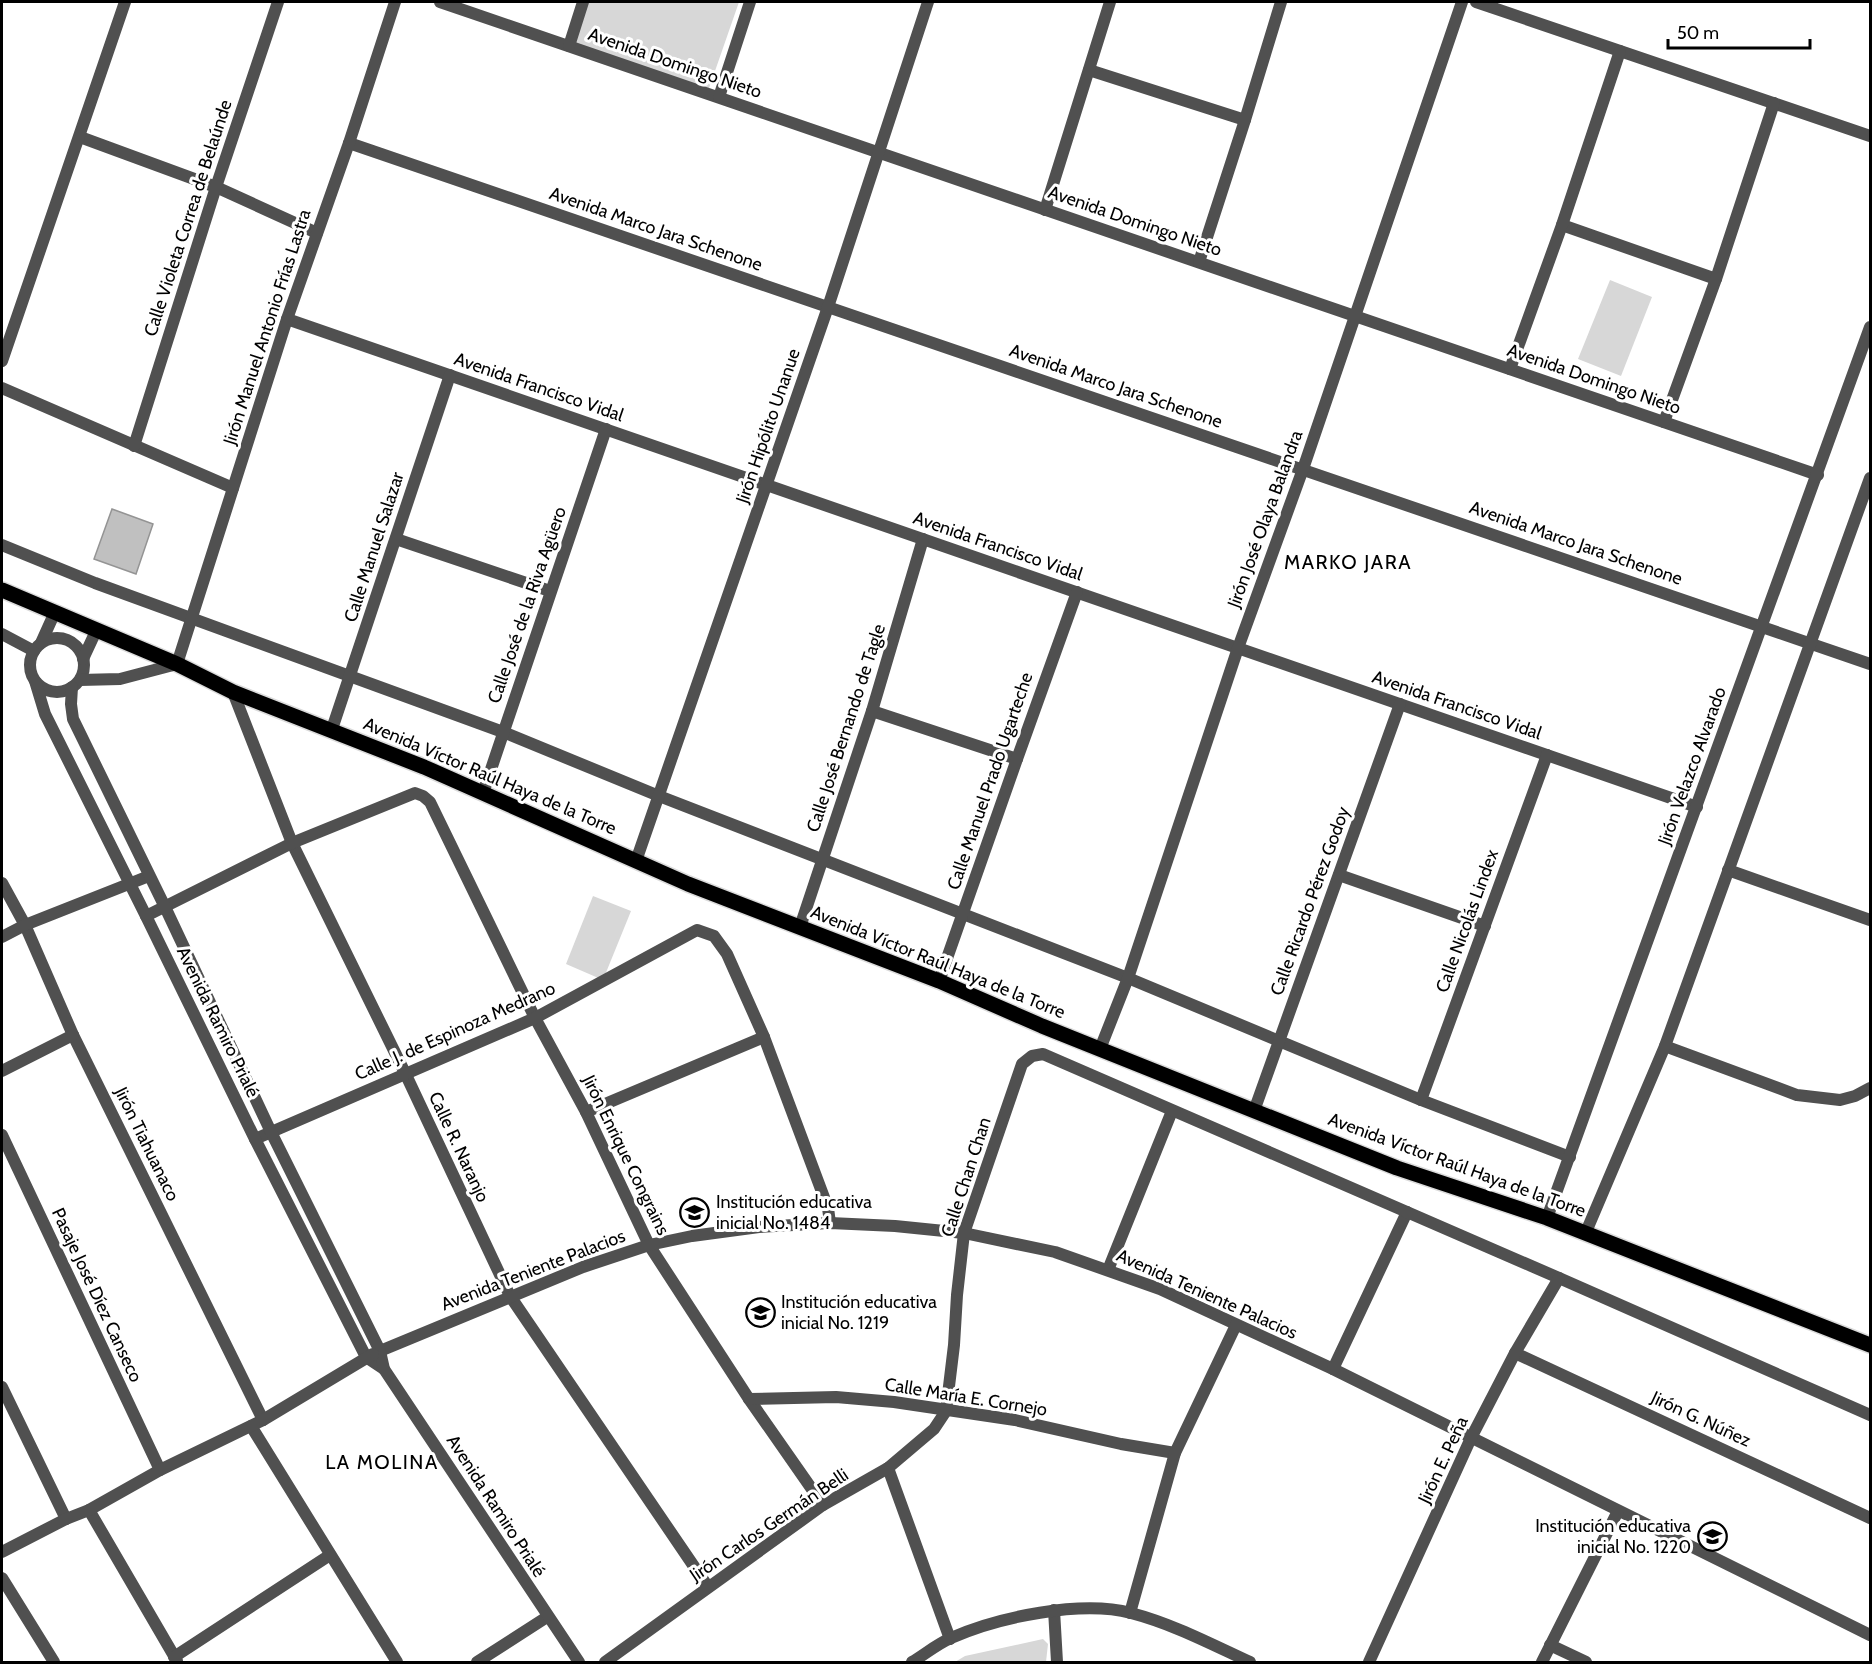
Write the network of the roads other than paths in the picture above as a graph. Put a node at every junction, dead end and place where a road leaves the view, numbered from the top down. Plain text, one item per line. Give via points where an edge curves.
1 (125, 2) edge
2 (278, 2) edge
3 (395, 2) edge
4 (440, 2) edge
5 (583, 2) edge
6 (750, 2) edge
7 (928, 2) edge
8 (1110, 2) edge
9 (1281, 2) edge
10 (1462, 2) edge
11 (1476, 2) edge
12 (569, 46) junction
13 (1620, 51) junction
14 (1089, 70) junction
15 (719, 97) junction
16 (1774, 103) junction
17 (1245, 120) junction
18 (1870, 136) edge
19 (80, 137) junction
20 (349, 143) junction
21 (879, 153) junction
22 (216, 188) junction
23 (1045, 210) junction
24 (1562, 225) junction
25 (317, 233) junction
26 (1198, 262) junction
27 (1716, 279) junction
28 (828, 307) junction
29 (1354, 316) junction
30 (287, 319) junction
31 (1870, 327) edge
32 (2, 361) edge
33 (1510, 369) junction
34 (450, 375) junction
35 (2, 388) edge
36 (1665, 422) junction
37 (606, 429) junction
38 (134, 446) junction
39 (1303, 469) junction
40 (1818, 475) junction
41 (1870, 478) edge
42 (767, 485) junction
43 (233, 488) junction
44 (396, 539) junction
45 (923, 539) junction
46 (2, 545) edge
47 (2, 590) edge
48 (550, 591) junction
49 (1077, 592) junction
50 (55, 612) junction
51 (191, 618) junction
52 (1762, 626) junction
53 (96, 631) junction
54 (2, 634) edge
55 (1812, 642) junction
56 (38, 647) junction
57 (1238, 648) junction
58 (83, 659) junction
59 (177, 664) junction
60 (1870, 664) edge
61 (350, 675) junction
62 (35, 681) junction
63 (76, 683) junction
64 (233, 692) junction
65 (1400, 704) junction
66 (872, 711) junction
67 (332, 729) junction
68 (503, 732) junction
69 (1547, 755) junction
70 (1017, 759) junction
71 (483, 793) junction
72 (658, 796) junction
73 (1697, 807) junction
74 (292, 843) junction
75 (822, 859) junction
76 (636, 861) junction
77 (1728, 870) junction
78 (1339, 875) junction
79 (149, 876) junction
80 (2, 883) edge
81 (129, 885) junction
82 (165, 907) junction
83 (963, 913) junction
84 (146, 916) junction
85 (1870, 920) edge
86 (25, 926) junction
87 (1485, 926) junction
88 (800, 927) junction
89 (2, 937) edge
90 (1128, 978) junction
91 (939, 981) junction
92 (535, 1018) junction
93 (73, 1035) junction
94 (764, 1037) junction
95 (1279, 1040) junction
96 (1665, 1046) junction
97 (1100, 1049) junction
98 (2, 1071) edge
99 (405, 1075) junction
100 (1870, 1088) edge
101 (1421, 1100) junction
102 (1172, 1111) junction
103 (1254, 1111) junction
104 (586, 1112) junction
105 (270, 1131) junction
106 (2, 1135) edge
107 (255, 1139) junction
108 (1570, 1157) junction
109 (1407, 1212) junction
110 (1547, 1218) junction
111 (830, 1223) junction
112 (1586, 1232) junction
113 (964, 1233) junction
114 (649, 1245) junction
115 (1108, 1270) junction
116 (1559, 1278) junction
117 (510, 1296) junction
118 (1236, 1325) junction
119 (1870, 1345) edge
120 (380, 1351) junction
121 (1515, 1353) junction
122 (366, 1357) junction
123 (384, 1369) junction
124 (1333, 1369) junction
125 (2, 1387) edge
126 (749, 1399) junction
127 (946, 1410) junction
128 (1870, 1415) edge
129 (263, 1420) junction
130 (251, 1426) junction
131 (1472, 1438) junction
132 (1175, 1454) junction
133 (888, 1468) junction
134 (160, 1470) junction
135 (823, 1505) junction
136 (89, 1510) junction
137 (1618, 1511) junction
138 (1870, 1518) edge
139 (66, 1519) junction
140 (2, 1552) edge
141 (330, 1555) junction
142 (2, 1578) edge
143 (708, 1587) junction
144 (1054, 1610) junction
145 (1130, 1613) junction
146 (547, 1617) junction
147 (1870, 1635) edge
148 (950, 1639) junction
149 (1550, 1645) junction
150 (176, 1660) edge
151 (54, 1662) edge
152 (397, 1662) edge
153 (477, 1662) edge
154 (579, 1662) edge
155 (605, 1662) edge
156 (912, 1662) edge
157 (1057, 1662) edge
158 (1250, 1662) edge
159 (1369, 1662) edge
160 (1542, 1662) edge
161 (1586, 1662) edge

1 - 19 street
2 - 22 street, Calle Violeta Correa de Belaúnde
3 - 20 street, Jirón Manuel Antonio Frías Lastra
4 - 12 street, Avenida Domingo Nieto
5 - 12 street
6 - 15 street
7 - 21 street, Jirón Hipólito Unanue
8 - 14 street
9 - 17 street
10 - 29 street, Jirón José Olaya Balandra
11 - 13 street
12 - 15 street, Avenida Domingo Nieto
13 - 16 street
13 - 24 street
14 - 17 street
14 - 23 street
15 - 21 street, Avenida Domingo Nieto
16 - 18 street
16 - 27 street
17 - 26 street
19 - 22 street
19 - 32 street
20 - 25 street, Jirón Manuel Antonio Frías Lastra
20 - 28 street, Avenida Marco Jara Schenone
21 - 23 street, Avenida Domingo Nieto
21 - 28 street, Jirón Hipólito Unanue
22 - 25 street
22 - 38 street, Calle Violeta Correa de Belaúnde
23 - 26 street, Avenida Domingo Nieto
24 - 27 street
24 - 33 street
25 - 30 street, Jirón Manuel Antonio Frías Lastra
26 - 29 street, Avenida Domingo Nieto
27 - 36 street
28 - 39 street, Avenida Marco Jara Schenone
28 - 42 street, Jirón Hipólito Unanue
29 - 33 street, Avenida Domingo Nieto
29 - 39 street, Jirón José Olaya Balandra
30 - 34 street, Avenida Francisco Vidal
30 - 43 street, Jirón Manuel Antonio Frías Lastra
31 - 40 street, Jirón Velazco Alvarado
33 - 36 street, Avenida Domingo Nieto
34 - 37 street, Avenida Francisco Vidal
34 - 44 street, Calle Manuel Salazar
35 - 38 street
36 - 40 street, Avenida Domingo Nieto
37 - 42 street, Avenida Francisco Vidal
37 - 48 street, Calle José de la Riva Agüero
38 - 43 street
39 - 52 street, Avenida Marco Jara Schenone
39 - 57 street, Jirón José Olaya Balandra
40 - 52 street, Jirón Velazco Alvarado
41 - 55 street
42 - 45 street, Avenida Francisco Vidal
42 - 72 street, Jirón Hipólito Unanue
43 - 51 street, Jirón Manuel Antonio Frías Lastra
44 - 48 street
44 - 61 street, Calle Manuel Salazar
45 - 49 street, Avenida Francisco Vidal
45 - 66 street, Calle José Bernando de Tagle
46 - 51 street
47 - 50 main road, Avenida Víctor Raúl Haya de la Torre
48 - 68 street, Calle José de la Riva Agüero
49 - 57 street, Avenida Francisco Vidal
49 - 70 street, Calle Manuel Prado Ugarteche
50 - 53 main road, Avenida Víctor Raúl Haya de la Torre
50 - 56 street
51 - 59 street, Jirón Manuel Antonio Frías Lastra
51 - 61 street
52 - 55 street, Avenida Marco Jara Schenone
52 - 73 street, Jirón Velazco Alvarado
53 - 58 street
53 - 59 main road, Avenida Víctor Raúl Haya de la Torre
54 - 56 street
55 - 60 street, Avenida Marco Jara Schenone
55 - 77 street
56 - 58 street via 62,638 79,650
56 - 62 street via 30,660
57 - 65 street, Avenida Francisco Vidal
57 - 90 street, Jirón José Olaya Balandra
58 - 63 street via 84,670
59 - 63 street via 120,679
59 - 64 main road, Avenida Víctor Raúl Haya de la Torre
61 - 67 street, Calle Manuel Salazar
61 - 68 street
62 - 63 street via 52,692 63,692
62 - 81 street, Avenida Ramiro Prialé via 45,714
63 - 79 street, Avenida Ramiro Prialé via 71,704 73,719
64 - 67 main road, Avenida Víctor Raúl Haya de la Torre
64 - 74 street, Calle R. Naranjo
65 - 69 street, Avenida Francisco Vidal
65 - 78 street, Calle Ricardo Pérez Godoy
66 - 70 street
66 - 75 street, Calle José Bernando de Tagle
67 - 71 main road, Avenida Víctor Raúl Haya de la Torre
68 - 71 street, Calle José de la Riva Agüero
68 - 72 street
69 - 73 street, Avenida Francisco Vidal
69 - 87 street, Calle Nicolás Lindex
70 - 83 street, Calle Manuel Prado Ugarteche
71 - 76 main road, Avenida Víctor Raúl Haya de la Torre
72 - 75 street
72 - 76 street, Jirón Hipólito Unanue
73 - 108 street, Jirón Velazco Alvarado
74 - 82 street
74 - 92 street, Jirón Enrique Congrains via 415,793 423,796 430,802
74 - 99 street, Calle R. Naranjo
75 - 83 street
75 - 88 street, Calle José Bernando de Tagle
76 - 88 main road, Avenida Víctor Raúl Haya de la Torre
77 - 85 street
77 - 96 street
78 - 87 street
78 - 95 street, Calle Ricardo Pérez Godoy
79 - 81 street
79 - 82 street, Avenida Ramiro Prialé
80 - 86 street, Jirón Tiahuanaco
81 - 84 street, Avenida Ramiro Prialé
81 - 86 street
82 - 84 street
82 - 105 street, Avenida Ramiro Prialé
83 - 90 street
83 - 91 street, Calle Manuel Prado Ugarteche
84 - 107 street, Avenida Ramiro Prialé
86 - 89 street
86 - 93 street, Jirón Tiahuanaco
87 - 101 street, Calle Nicolás Lindex
88 - 91 main road, Avenida Víctor Raúl Haya de la Torre
90 - 95 street
90 - 97 street, Jirón José Olaya Balandra
91 - 97 main road, Avenida Víctor Raúl Haya de la Torre
92 - 94 street, Calle J. de Espinoza Medrano via 697,930 714,936 727,954
92 - 99 street, Calle J. de Espinoza Medrano
92 - 104 street, Jirón Enrique Congrains
93 - 98 street
93 - 129 street, Jirón Tiahuanaco
94 - 104 street
94 - 111 street via 828,1208
95 - 101 street
95 - 103 street, Calle Ricardo Pérez Godoy
96 - 100 street via 1797,1095 1840,1100
96 - 112 street
97 - 103 main road, Avenida Víctor Raúl Haya de la Torre
99 - 105 street, Calle J. de Espinoza Medrano
99 - 117 street, Calle R. Naranjo
101 - 108 street
102 - 109 street
102 - 113 street, Calle Chan Chan via 1043,1054 1032,1056 1022,1064
102 - 115 street
103 - 110 main road, Avenida Víctor Raúl Haya de la Torre via 1397,1168
104 - 114 street, Jirón Enrique Congrains
105 - 107 street, Calle J. de Espinoza Medrano
105 - 120 street, Avenida Ramiro Prialé
106 - 134 street, Pasaje José Díez Canseco
107 - 122 street, Avenida Ramiro Prialé
108 - 110 street, Jirón Velazco Alvarado
109 - 116 street
109 - 124 street
110 - 112 main road, Avenida Víctor Raúl Haya de la Torre
111 - 113 street, Avenida Teniente Palacios
111 - 114 street, Avenida Teniente Palacios via 759,1227
112 - 119 main road, Avenida Víctor Raúl Haya de la Torre
113 - 115 street, Avenida Teniente Palacios via 1055,1252
113 - 127 street, Calle Chan Chan
114 - 117 street, Avenida Teniente Palacios
114 - 126 street, Jirón Enrique Congrains
115 - 118 street, Avenida Teniente Palacios via 1160,1289
116 - 121 street, Jirón E. Peña
116 - 128 street
117 - 120 street, Avenida Teniente Palacios
117 - 143 street, Calle R. Naranjo
118 - 124 street, Avenida Teniente Palacios
118 - 132 street
120 - 122 street, Avenida Teniente Palacios
120 - 123 street, Avenida Ramiro Prialé
121 - 131 street, Jirón E. Peña
121 - 138 street, Jirón G. Núñez
122 - 123 street, Avenida Ramiro Prialé
122 - 129 street, Avenida Teniente Palacios
123 - 146 street, Avenida Ramiro Prialé
124 - 131 street, Avenida Teniente Palacios
125 - 139 street
126 - 127 street, Calle María E. Cornejo via 836,1397
126 - 135 street, Jirón Enrique Congrains
127 - 132 street, Calle María E. Cornejo via 1015,1420
127 - 133 street, Jirón Carlos Germán Belli via 934,1430
129 - 130 street, Avenida Teniente Palacios
130 - 134 street, Avenida Teniente Palacios
130 - 141 street
131 - 137 street, Avenida Teniente Palacios
131 - 159 street, Jirón E. Peña
132 - 145 street
133 - 135 street, Jirón Carlos Germán Belli
133 - 148 street
134 - 136 street, Avenida Teniente Palacios
135 - 143 street, Jirón Carlos Germán Belli
136 - 139 street, Avenida Teniente Palacios
136 - 150 street
137 - 147 street, Avenida Teniente Palacios
137 - 149 street
139 - 140 street, Avenida Teniente Palacios
141 - 150 street
141 - 152 street
142 - 151 street
143 - 155 street, Jirón Carlos Germán Belli
144 - 145 street via 1101,1608
144 - 148 street via 989,1624
144 - 157 street
145 - 158 street via 1182,1630
146 - 153 street
146 - 154 street, Avenida Ramiro Prialé
148 - 156 street
149 - 160 street
149 - 161 street

